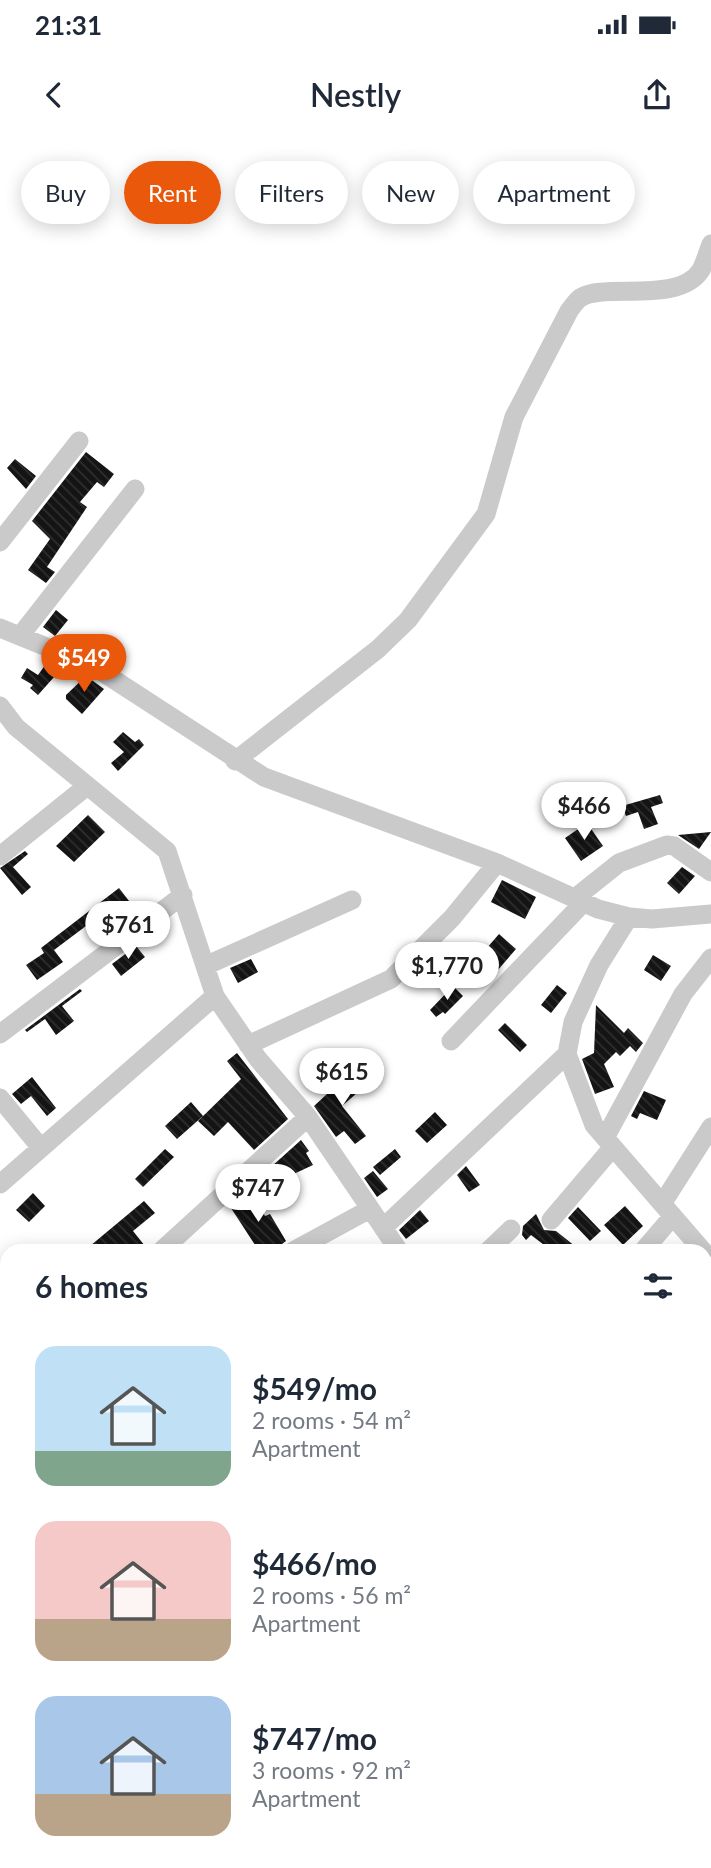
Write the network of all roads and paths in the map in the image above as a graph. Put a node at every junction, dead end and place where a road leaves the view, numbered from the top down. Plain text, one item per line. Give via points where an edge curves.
1 (711, 244) edge
2 (79, 441) dead end
3 (135, 489) dead end
4 (0, 542) edge
5 (0, 628) edge
6 (20, 636) junction
7 (0, 706) edge
8 (236, 761) junction
9 (87, 786) junction
10 (0, 856) edge
11 (497, 863) junction
12 (711, 872) edge
13 (183, 895) junction
14 (352, 900) dead end
15 (579, 900) junction
16 (711, 914) edge
17 (629, 917) junction
18 (711, 958) edge
19 (205, 966) junction
20 (215, 996) junction
21 (0, 1034) edge
22 (451, 1041) dead end
23 (248, 1045) junction
24 (568, 1054) junction
25 (0, 1098) edge
26 (308, 1117) junction
27 (711, 1127) edge
28 (609, 1142) junction
29 (41, 1148) junction
30 (0, 1184) edge
31 (370, 1209) junction
32 (667, 1210) junction
33 (551, 1220) dead end
34 (383, 1228) junction
35 (510, 1229) dead end
36 (169, 1244) edge
37 (306, 1244) edge
38 (394, 1244) edge
39 (495, 1244) edge
40 (647, 1244) edge
41 (696, 1244) edge

1 - 8 street via 700,272 678,285 649,293 581,297 569,311 514,417 486,514 408,620
2 - 4 street
3 - 6 street
5 - 6 street
6 - 8 street via 93,666
7 - 9 street via 16,727
8 - 11 street via 264,777
9 - 10 street
9 - 13 street via 167,851
11 - 15 street
11 - 23 street via 452,918 391,979
12 - 15 street via 674,845 667,845 619,863
13 - 19 street
13 - 21 street
14 - 19 street
15 - 17 street
15 - 22 street
16 - 17 street
17 - 24 street via 599,965 579,1011
18 - 28 street via 683,994
19 - 20 street
20 - 23 street
20 - 29 street
23 - 26 street
24 - 28 street via 594,1125
24 - 34 street
25 - 29 street
26 - 31 street
26 - 36 street
27 - 32 street
28 - 32 street
28 - 33 street
29 - 30 street
31 - 34 street
31 - 37 street
32 - 40 street
32 - 41 street
34 - 38 street
35 - 39 street

